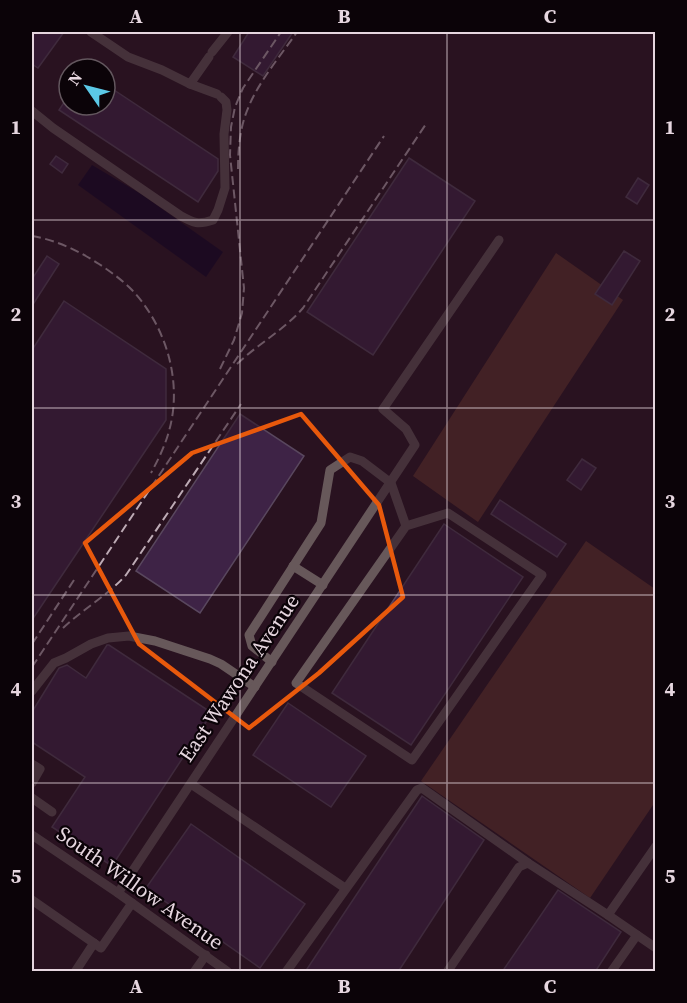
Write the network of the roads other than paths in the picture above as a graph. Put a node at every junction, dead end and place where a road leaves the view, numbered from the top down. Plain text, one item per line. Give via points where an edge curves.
1 (91, 32) edge
2 (228, 32) edge
3 (190, 84) junction
4 (32, 111) edge
5 (499, 240) dead end
6 (391, 483) junction
7 (406, 526) junction
8 (293, 566) junction
9 (323, 585) junction
10 (272, 662) junction
11 (255, 687) junction
12 (32, 691) edge
13 (32, 764) edge
14 (32, 783) edge
15 (191, 784) junction
16 (32, 798) edge
17 (52, 812) dead end
18 (32, 835) edge
19 (656, 846) edge
20 (528, 863) junction
21 (345, 888) junction
22 (118, 893) junction
23 (32, 900) edge
24 (132, 903) junction
25 (608, 915) junction
26 (637, 934) junction
27 (94, 943) junction
28 (656, 948) edge
29 (206, 955) junction
30 (75, 972) edge
31 (194, 972) edge
32 (228, 972) edge
33 (286, 972) edge
34 (447, 972) edge
35 (611, 972) edge

1 - 3 street via 128,57
2 - 3 street
3 - 4 street via 219,95 227,110 225,188 213,220 201,224 181,216
5 - 6 street, East Wawona Avenue via 383,409 406,429 415,445
6 - 7 street
6 - 8 street via 362,461 350,457 330,470 321,524
6 - 9 street, East Wawona Avenue
7 - 7 street via 296,683 412,760 542,575 448,513
8 - 9 street
8 - 10 street via 249,634 252,646
9 - 10 street, East Wawona Avenue
10 - 11 street, East Wawona Avenue
11 - 12 street via 210,659 129,636 91,644 54,663
11 - 15 street, East Wawona Avenue
13 - 14 street via 40,770
15 - 21 street
15 - 22 street, East Wawona Avenue
16 - 17 street
18 - 22 street, South Willow Avenue
19 - 25 street
20 - 21 street via 422,788
20 - 25 street
20 - 34 street via 519,867
21 - 33 street
22 - 24 street, South Willow Avenue
23 - 27 street
24 - 27 street via 101,948
24 - 29 street, South Willow Avenue
25 - 26 street
26 - 28 street
26 - 35 street
27 - 30 street
29 - 31 street
29 - 32 street, South Willow Avenue

